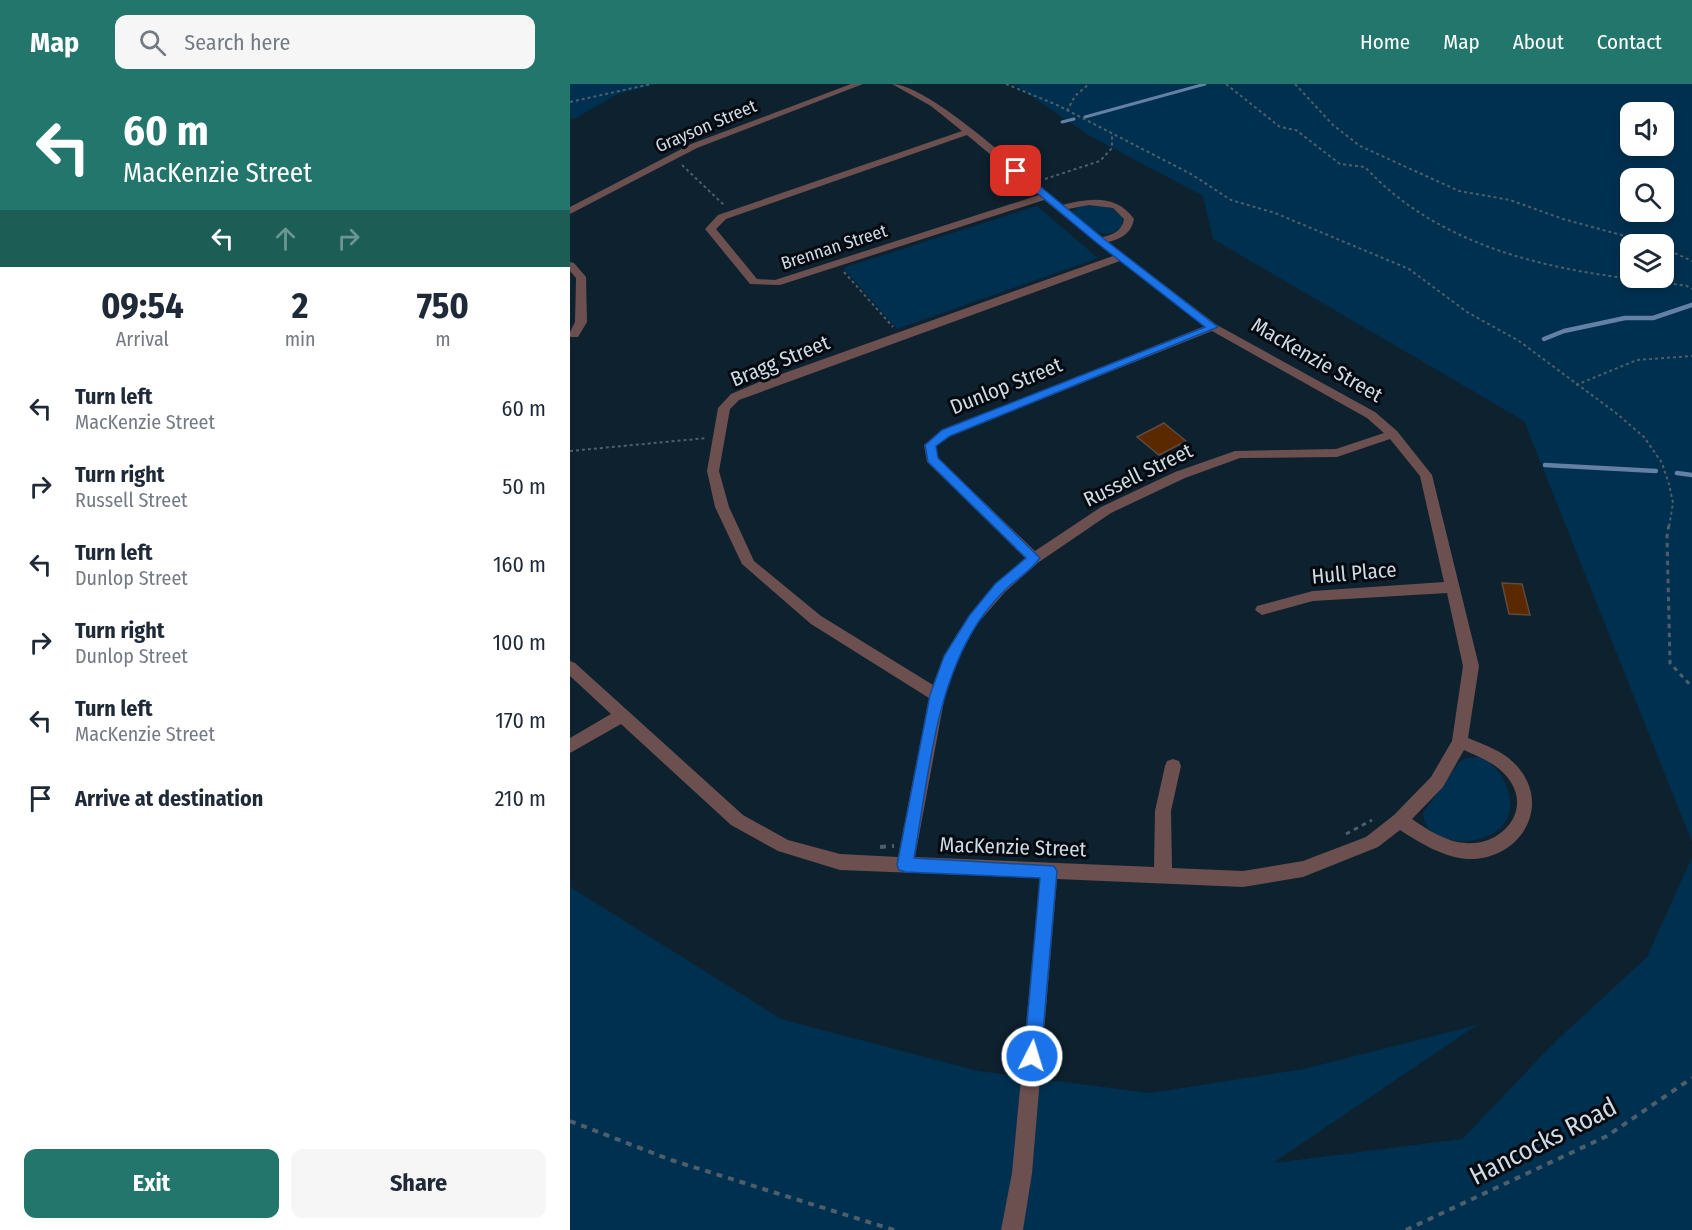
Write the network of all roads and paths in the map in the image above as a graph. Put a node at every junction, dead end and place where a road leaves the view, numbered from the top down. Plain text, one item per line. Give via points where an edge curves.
1 (651, 84) edge
2 (859, 84) edge
3 (896, 84) edge
4 (1006, 84) edge
5 (1089, 84) edge
6 (1226, 84) edge
7 (1295, 84) edge
8 (620, 91) junction
9 (624, 97) dead end
10 (570, 102) edge
11 (1067, 111) junction
12 (968, 132) junction
13 (1112, 134) junction
14 (676, 160) dead end
15 (1031, 184) junction
16 (1046, 196) junction
17 (1062, 208) junction
18 (570, 211) edge
19 (733, 213) junction
20 (1621, 234) edge
21 (1100, 241) junction
22 (1674, 253) edge
23 (1121, 257) junction
24 (1692, 261) edge
25 (837, 263) junction
26 (570, 266) edge
27 (1692, 289) edge
28 (1213, 327) junction
29 (574, 335) dead end
30 (901, 336) junction
31 (1692, 356) edge
32 (1576, 385) junction
33 (1393, 434) junction
34 (718, 437) junction
35 (570, 451) edge
36 (1034, 558) junction
37 (1451, 587) junction
38 (1262, 610) dead end
39 (570, 667) edge
40 (1692, 687) edge
41 (937, 695) junction
42 (623, 715) junction
43 (1460, 742) junction
44 (570, 746) edge
45 (1173, 766) dead end
46 (1380, 816) dead end
47 (1400, 820) junction
48 (1339, 838) dead end
49 (884, 845) dead end
50 (876, 850) dead end
51 (905, 865) junction
52 (1049, 871) junction
53 (1164, 876) junction
54 (1692, 1078) edge
55 (570, 1121) edge
56 (894, 1230) edge
57 (1012, 1230) edge
58 (1406, 1230) edge

1 - 8 path
2 - 18 street, Grayson Street via 694,146
3 - 12 street, MacKenzie Street via 934,104
4 - 11 path
5 - 11 path via 1080,89
6 - 27 path via 1280,127 1296,130 1340,164 1365,167 1379,186 1435,224 1524,259 1603,276 1687,285
7 - 20 path via 1333,125 1360,146 1459,190 1510,200
8 - 9 path
8 - 10 path
11 - 13 path
12 - 15 street, MacKenzie Street
12 - 19 street, Brennan Street
13 - 15 path via 1112,148 1100,161
13 - 32 path via 1191,174 1231,200 1275,213 1409,269 1467,312 1519,341
14 - 19 path
15 - 16 street, MacKenzie Street
16 - 17 street, MacKenzie Street
16 - 25 street, Brennan Street
17 - 21 street, MacKenzie Street
17 - 21 street via 1091,202 1124,212 1129,219 1127,228 1120,235
19 - 25 street, Brennan Street via 710,229 753,282 776,283
21 - 23 street, MacKenzie Street
22 - 24 path
23 - 28 street, MacKenzie Street
23 - 30 street, Bragg Street
25 - 30 path
26 - 29 street via 581,277 581,322
28 - 33 street, MacKenzie Street via 1371,415
28 - 36 street, Dunlop Street via 946,433 930,445 932,459
30 - 34 street, Bragg Street via 735,397 724,408
31 - 32 path via 1637,360
32 - 40 path via 1644,437 1662,463 1673,503 1667,536 1670,663
33 - 36 street, Russell Street via 1337,453 1239,454 1217,460 1106,510
33 - 37 street, MacKenzie Street via 1426,475
34 - 35 path
34 - 41 street, Bragg Street via 713,471 734,536 749,564 816,620
36 - 41 street, Russell Street via 973,619 951,656
37 - 38 street, Hull Place via 1313,596
37 - 43 street, MacKenzie Street via 1471,666
39 - 42 street, MacKenzie Street
41 - 51 street, Russell Street
42 - 44 street
42 - 51 street, MacKenzie Street via 737,820 775,841 840,862
43 - 47 street, MacKenzie Street via 1437,783
43 - 47 street via 1494,757 1520,781 1524,799 1515,834 1504,844 1468,851 1437,844
45 - 53 street via 1163,811
46 - 48 path
47 - 53 street, MacKenzie Street via 1372,842 1304,869 1243,879
49 - 50 path
51 - 52 street, MacKenzie Street
52 - 53 street, MacKenzie Street
52 - 57 street via 1022,1173
54 - 58 path, Hancocks Road via 1607,1136
55 - 56 path via 670,1160

